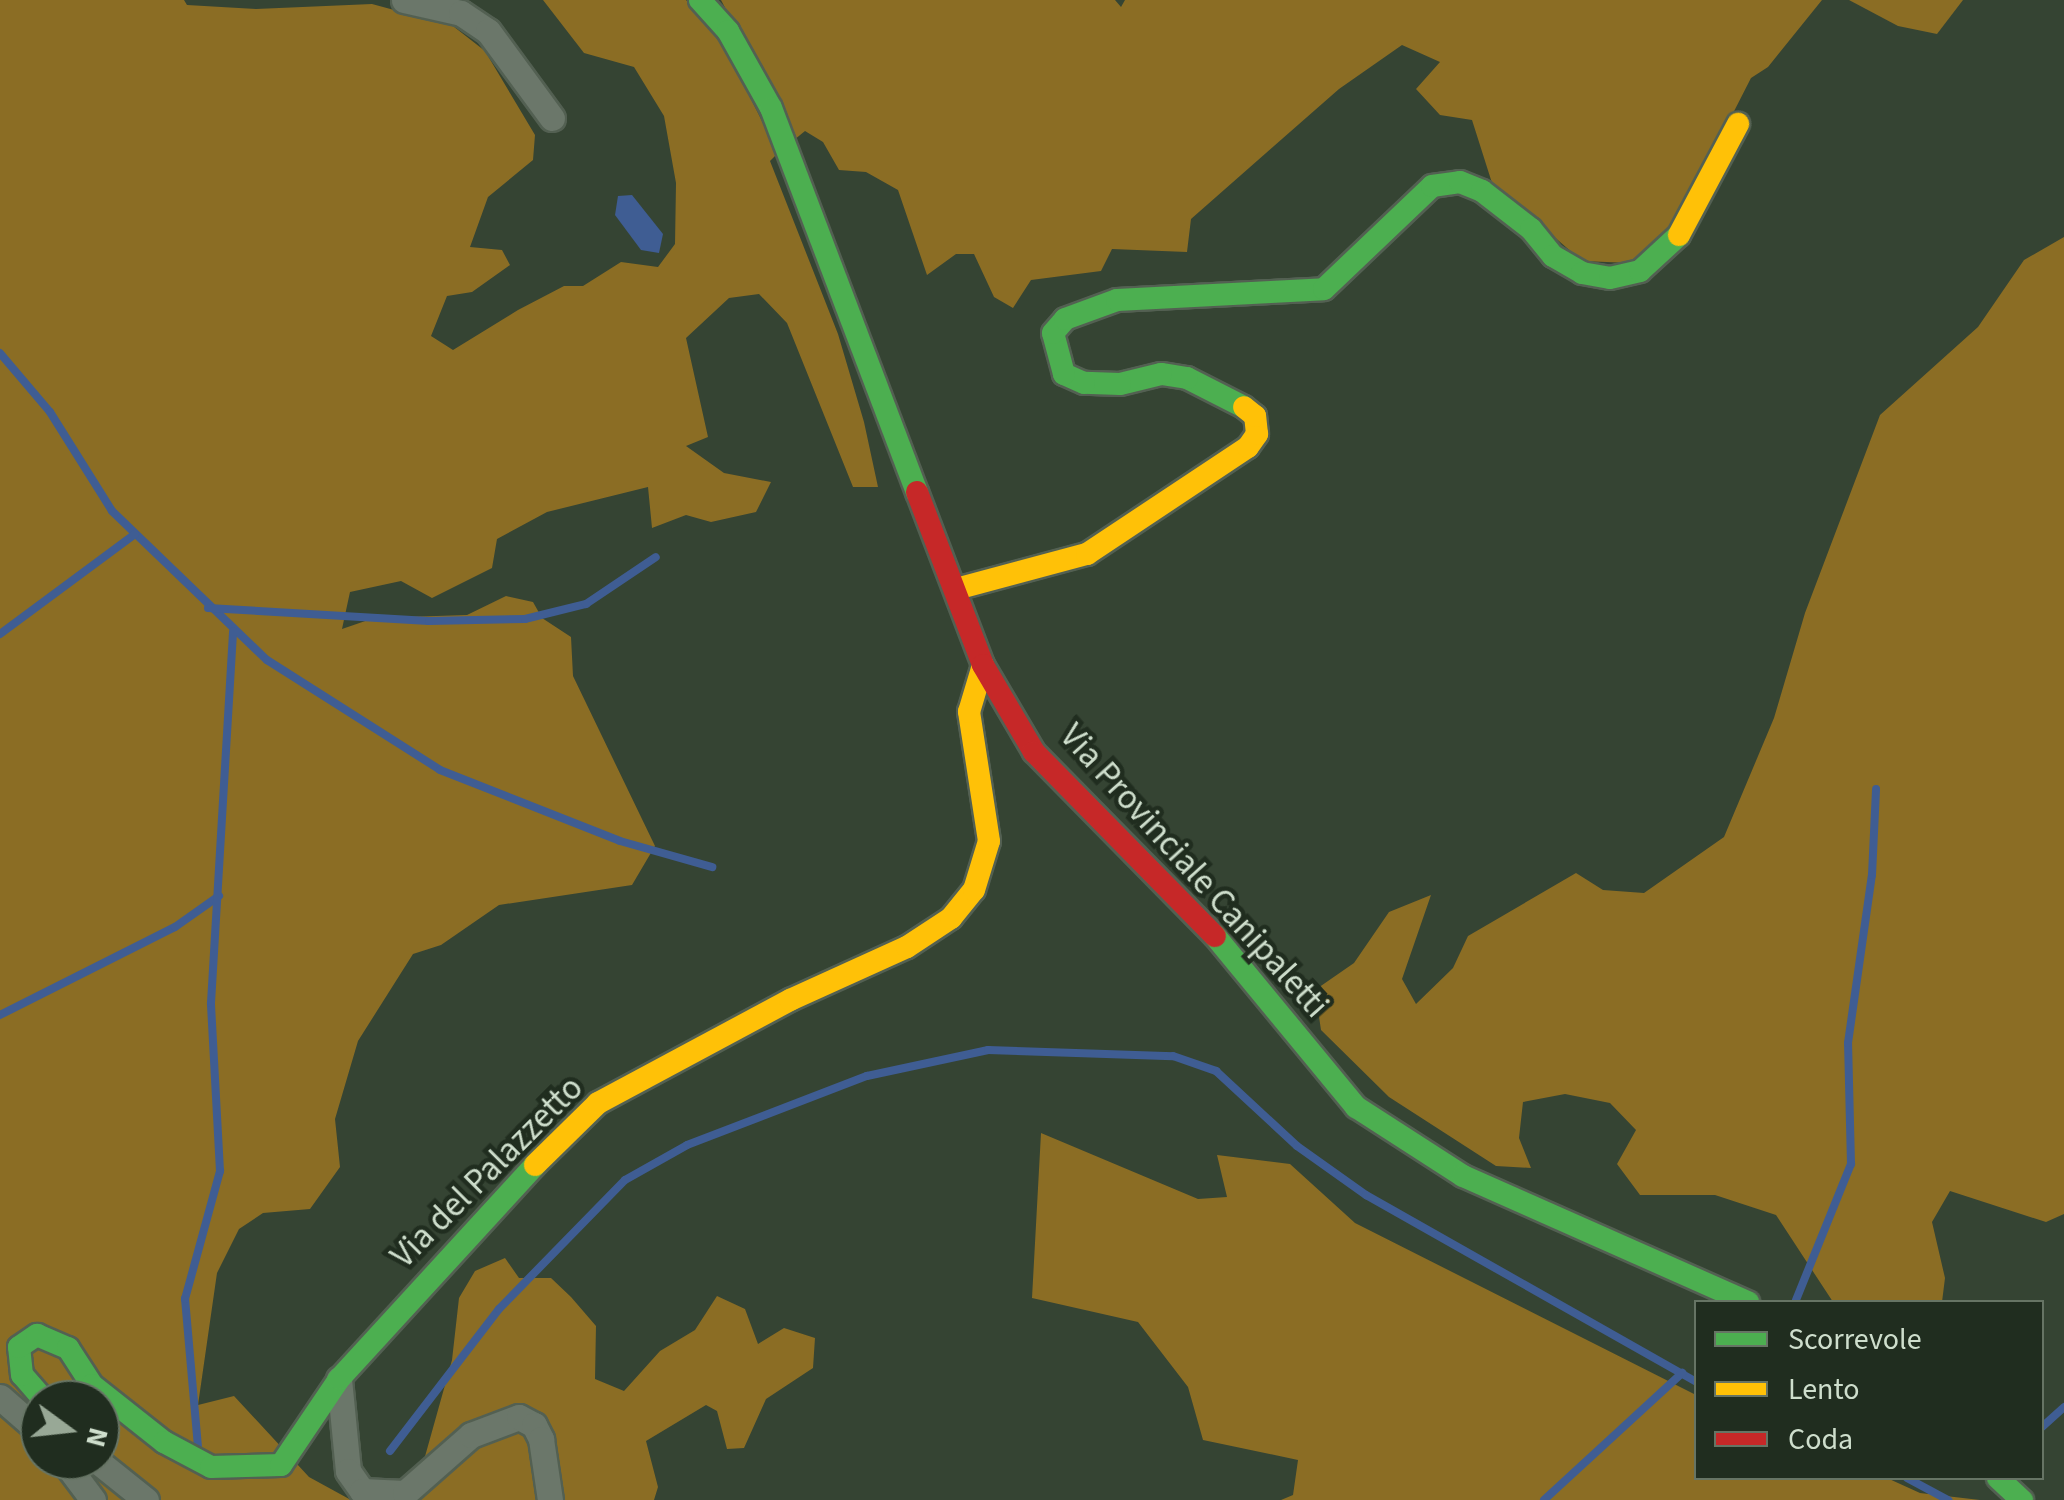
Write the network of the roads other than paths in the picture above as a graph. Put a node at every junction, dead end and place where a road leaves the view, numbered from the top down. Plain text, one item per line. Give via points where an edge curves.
1 (404, 0) edge
2 (700, 0) edge
3 (552, 118) dead end
4 (1738, 124) dead end
5 (956, 589) junction
6 (983, 665) junction
7 (1743, 1300) edge
8 (339, 1379) junction
9 (27, 1380) edge
10 (89, 1380) edge
11 (0, 1396) edge
12 (120, 1407) edge
13 (20, 1414) edge
14 (120, 1479) edge
15 (2000, 1480) edge
16 (146, 1500) edge
17 (550, 1500) edge
18 (2022, 1500) edge

1 - 3 street via 460,13 488,31
2 - 5 street, Via Provinciale Canipaletti via 728,31 771,108
4 - 5 street via 1669,250 1640,271 1610,278 1582,273 1553,256 1482,191 1460,182 1432,186 1403,207 1324,289 1117,300 1065,319 1053,333 1064,374 1084,383 1120,384 1161,374 1187,378 1255,416 1257,434 1248,447 1088,554
5 - 6 street, Via Provinciale Canipaletti
6 - 7 street, Via Provinciale Canipaletti via 1034,752 1210,930 1356,1107 1462,1176
6 - 8 street, Via del Palazzetto via 969,712 989,841 974,890 950,918 908,948 790,1000 598,1103 460,1240
8 - 12 street, Via del Palazzetto via 281,1465 262,1470 211,1467
8 - 17 street via 348,1471 362,1490 405,1493 471,1435 519,1417 541,1439
9 - 10 street, Via del Palazzetto via 19,1347 38,1335 68,1348
11 - 13 street
14 - 16 street
15 - 18 street

